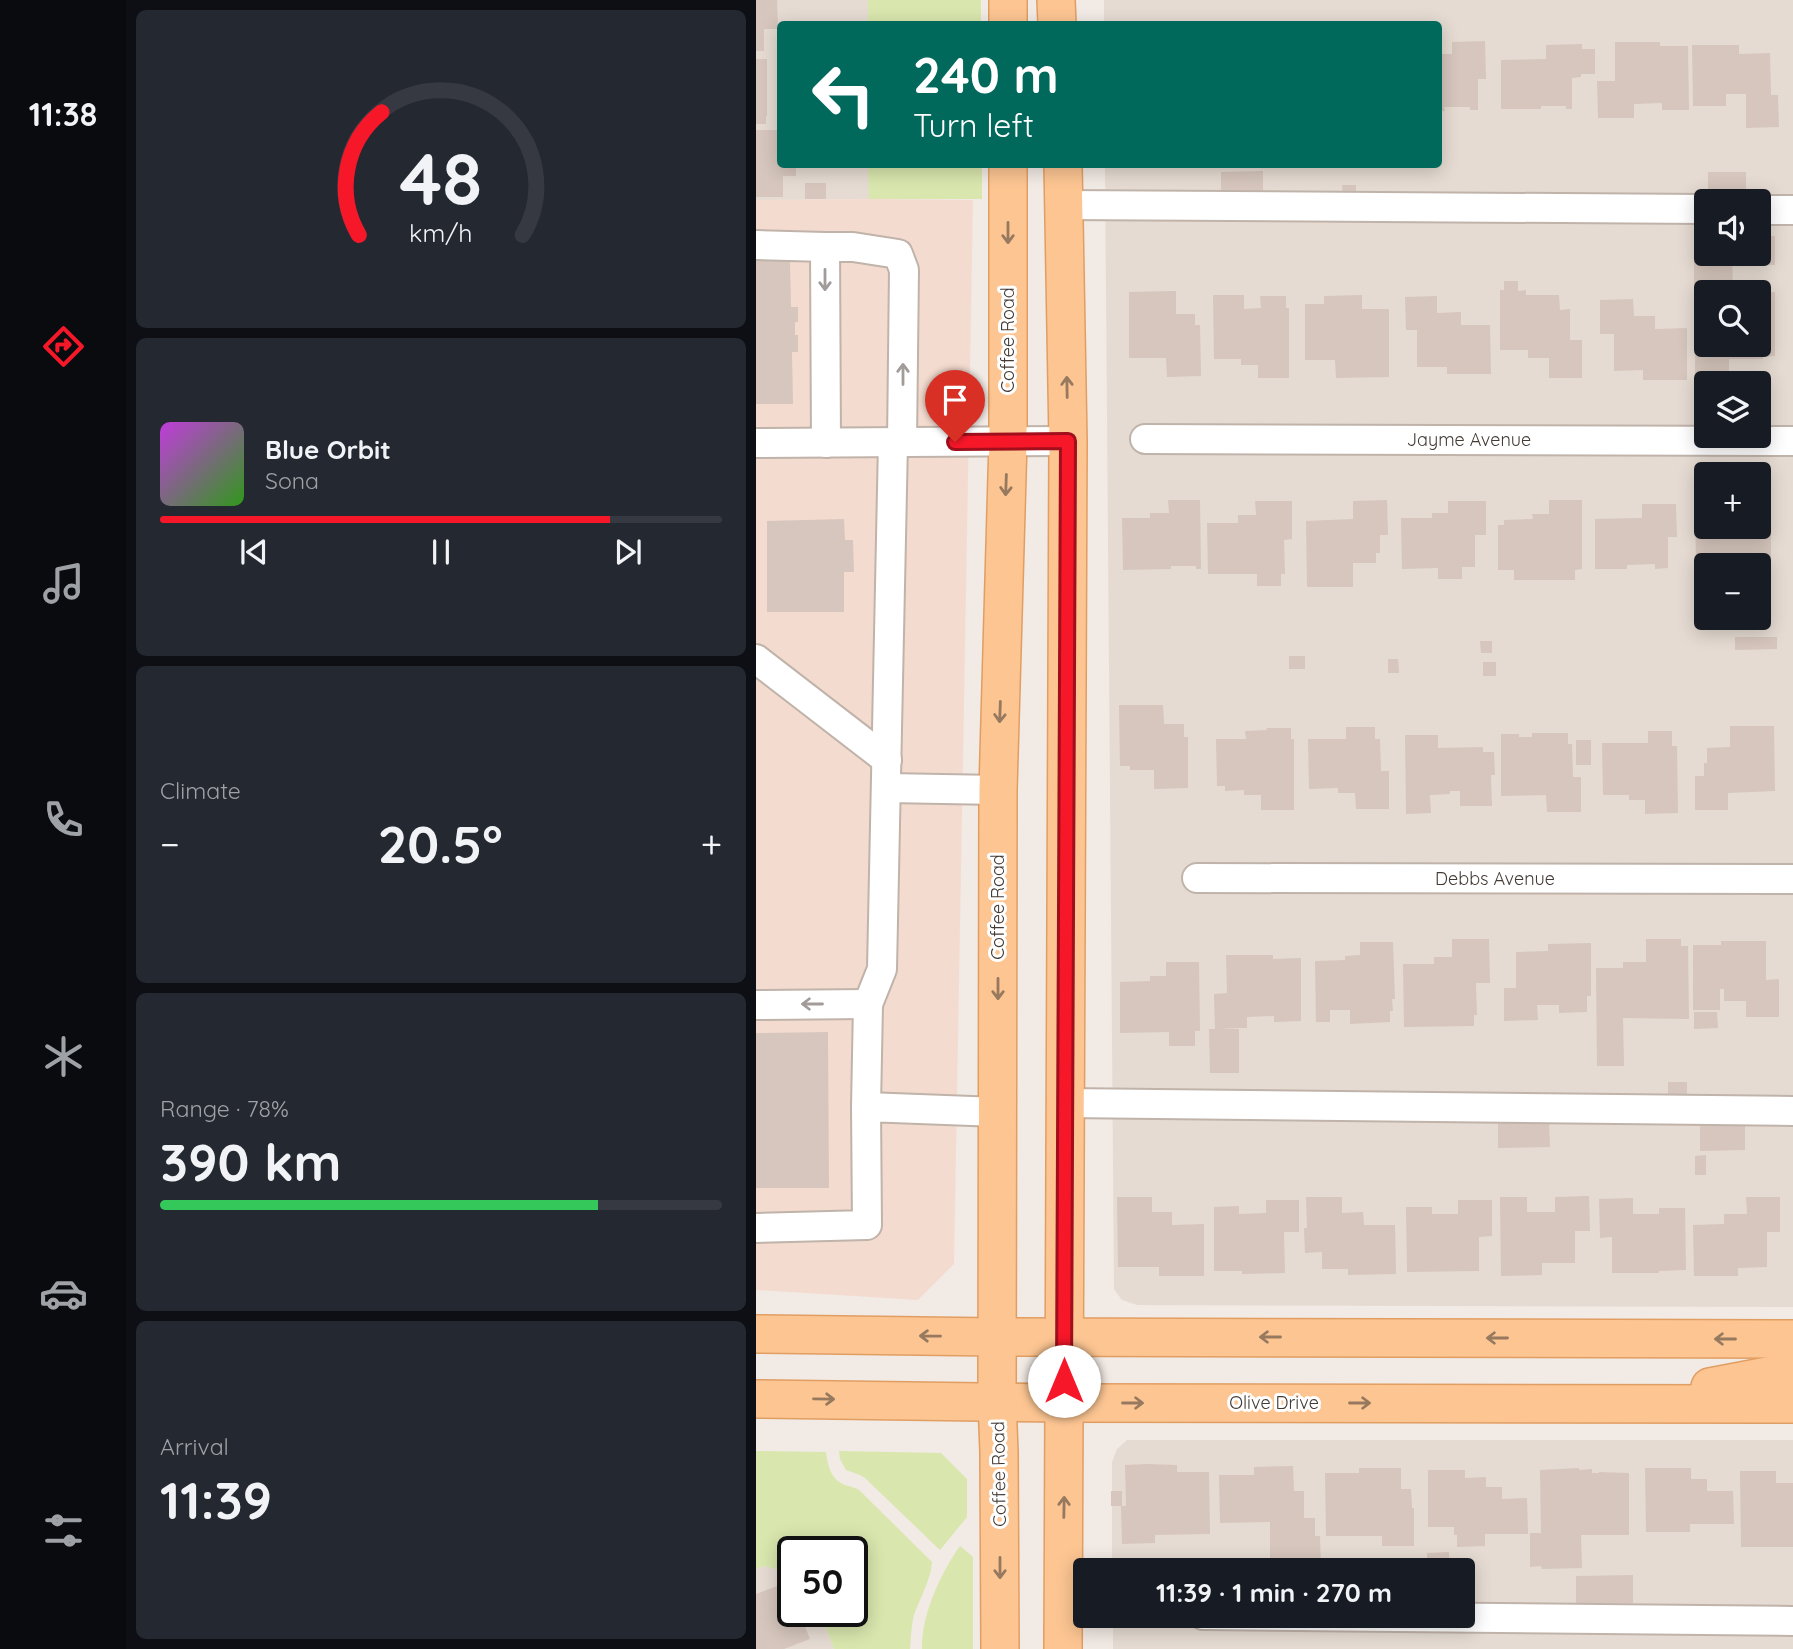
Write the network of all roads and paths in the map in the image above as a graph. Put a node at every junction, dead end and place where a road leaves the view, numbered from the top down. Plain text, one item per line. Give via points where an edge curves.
1 (1008, 0) edge
2 (1056, 0) edge
3 (1008, 21) edge
4 (1057, 21) edge
5 (1008, 168) edge
6 (1063, 168) edge
7 (1064, 205) junction
8 (1694, 209) edge
9 (1771, 210) edge
10 (1793, 210) edge
11 (756, 245) edge
12 (825, 247) junction
13 (1145, 439) dead end
14 (1793, 440) edge
15 (1008, 441) junction
16 (1068, 441) junction
17 (898, 442) junction
18 (756, 443) edge
19 (825, 443) junction
20 (756, 659) edge
21 (887, 760) junction
22 (887, 788) junction
23 (998, 790) junction
24 (1196, 878) dead end
25 (1793, 879) edge
26 (756, 1004) edge
27 (868, 1004) junction
28 (1065, 1104) junction
29 (866, 1107) junction
30 (1793, 1111) edge
31 (998, 1112) junction
32 (756, 1228) edge
33 (756, 1334) edge
34 (998, 1337) junction
35 (1064, 1337) junction
36 (1793, 1339) edge
37 (1793, 1371) edge
38 (756, 1399) edge
39 (997, 1401) junction
40 (1064, 1403) junction
41 (1620, 1404) junction
42 (1793, 1404) edge
43 (1475, 1618) edge
44 (1793, 1621) edge
45 (1071, 1626) edge
46 (1000, 1649) edge

1 - 3 main road
2 - 4 main road
5 -> 15 main road, Coffee Road
6 - 7 main road
7 - 8 street
16 -> 7 main road
9 - 10 street
11 - 12 street
17 -> 12 street via 904,270 898,254
12 -> 19 street
13 - 14 street, Jayme Avenue
15 - 16 street
15 - 17 street
15 -> 23 main road, Coffee Road
16 - 28 main road
17 - 19 street
17 - 21 street
18 - 19 street
20 - 21 street
21 - 22 street
22 - 23 street
22 - 27 street via 882,969
23 -> 31 main road, Coffee Road
24 - 25 street, Debbs Avenue
27 -> 26 street
27 - 29 street
28 - 30 street
28 - 35 main road
29 - 31 street
29 - 32 street via 867,1225
31 - 34 main road, Coffee Road
34 -> 33 main road
34 - 35 main road
34 - 39 main road, Coffee Road
36 -> 35 main road
35 - 40 main road
37 - 41 main road
38 -> 39 main road, Olive Drive
39 - 40 main road, Olive Drive
39 -> 46 main road, Coffee Road
40 -> 41 main road, Olive Drive
45 -> 40 main road
41 - 42 main road, Olive Drive
43 - 44 street

